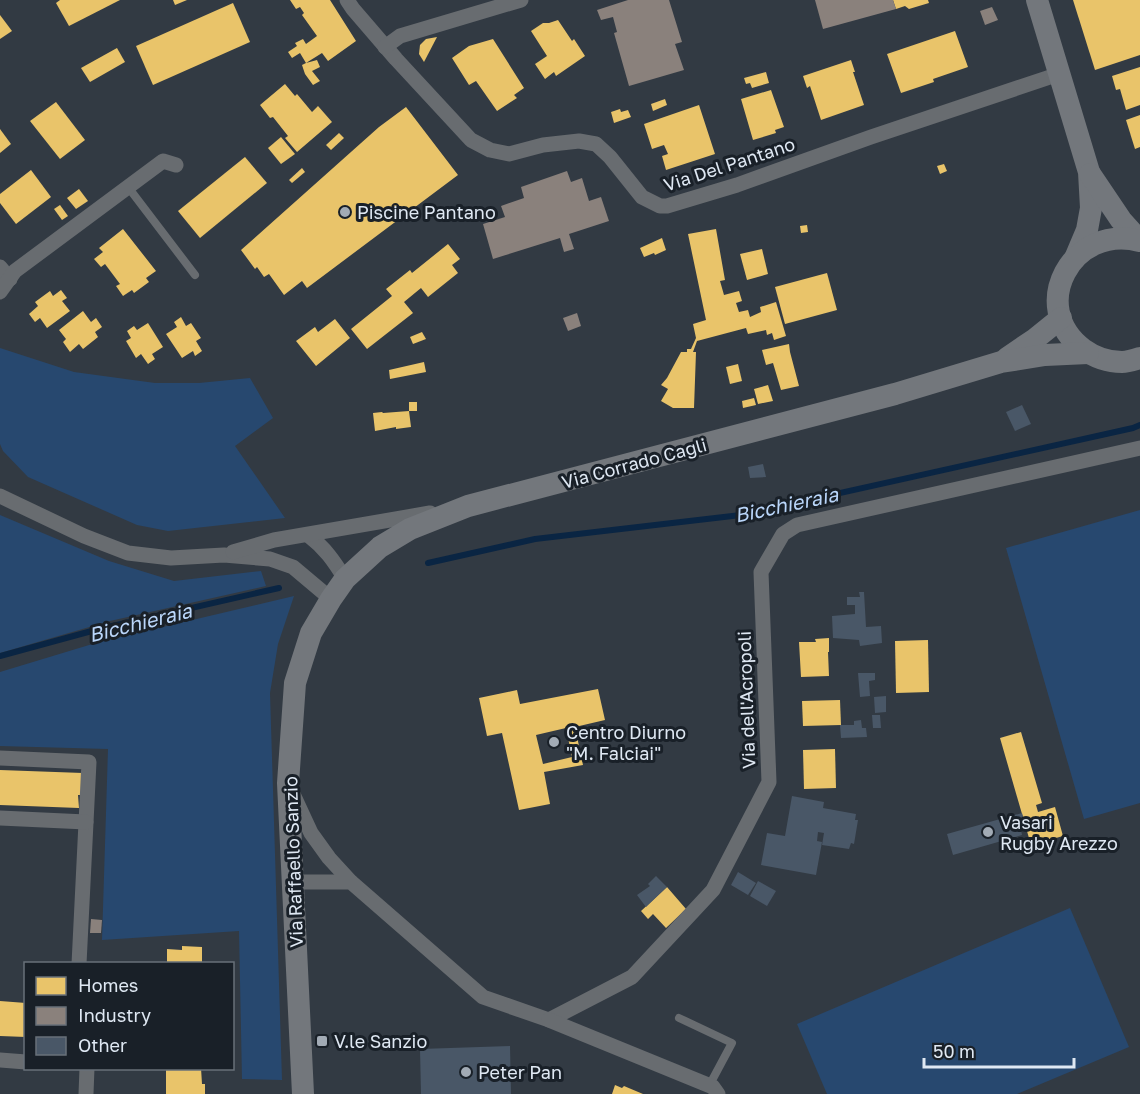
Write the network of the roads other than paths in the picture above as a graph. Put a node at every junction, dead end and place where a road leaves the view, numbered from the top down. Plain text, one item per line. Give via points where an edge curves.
1 (347, 0) edge
2 (521, 0) edge
3 (1037, 0) edge
4 (385, 46) junction
5 (1059, 74) junction
6 (176, 165) dead end
7 (1089, 172) junction
8 (128, 187) junction
9 (1139, 241) edge
10 (1076, 256) junction
11 (5, 273) edge
12 (195, 275) dead end
13 (0, 292) edge
14 (1061, 318) junction
15 (1088, 353) junction
16 (1140, 358) edge
17 (1000, 363) junction
18 (1140, 448) edge
19 (0, 496) edge
20 (468, 507) junction
21 (308, 534) junction
22 (224, 555) junction
23 (345, 579) junction
24 (331, 599) junction
25 (311, 633) joint
26 (0, 758) edge
27 (288, 783) junction
28 (0, 819) edge
29 (86, 822) junction
30 (293, 882) junction
31 (351, 882) junction
32 (79, 962) edge
33 (679, 1018) dead end
34 (549, 1020) junction
35 (0, 1060) edge
36 (24, 1062) edge
37 (87, 1070) edge
38 (713, 1089) edge
39 (86, 1094) edge
40 (303, 1094) edge

1 - 4 street, Via Del Pantano
2 - 4 street via 400,36
3 - 5 main road
4 - 5 street, Via Del Pantano via 471,140 509,154 543,145 579,141 596,144 642,197 660,206 737,185
5 - 7 main road
6 - 8 street via 164,161
7 - 9 main road
7 - 10 main road via 1091,208
8 - 11 street via 15,271
8 - 12 lane
9 - 10 main road via 1122,237 1105,240
10 - 14 main road via 1060,285
11 - 13 street
14 - 15 main road via 1071,338
14 - 17 main road, Via Corrado Cagli
15 - 16 main road via 1123,362
15 - 17 main road, Via Corrado Cagli
17 - 20 main road, Via Corrado Cagli
18 - 34 street, Via dell'Acropoli via 797,525 783,534 761,572 769,782 713,890 632,977
19 - 22 street via 128,553 171,558
20 - 21 street
20 - 23 main road, Via Corrado Cagli via 410,530 380,547
21 - 22 street
21 - 23 street via 332,557
22 - 24 street via 270,559 293,567
23 - 24 main road, Via Corrado Cagli
24 - 25 main road, Via Corrado Cagli
25 - 27 main road, Via Raffaello Sanzio via 295,683
26 - 29 street via 88,762
27 - 30 main road, Via Raffaello Sanzio
27 - 31 street via 311,833
28 - 29 street
29 - 32 street
30 - 31 street
30 - 40 main road, Via Raffaello Sanzio
31 - 34 street via 483,997
33 - 38 lane via 732,1043
34 - 38 street
35 - 36 street
37 - 39 street

